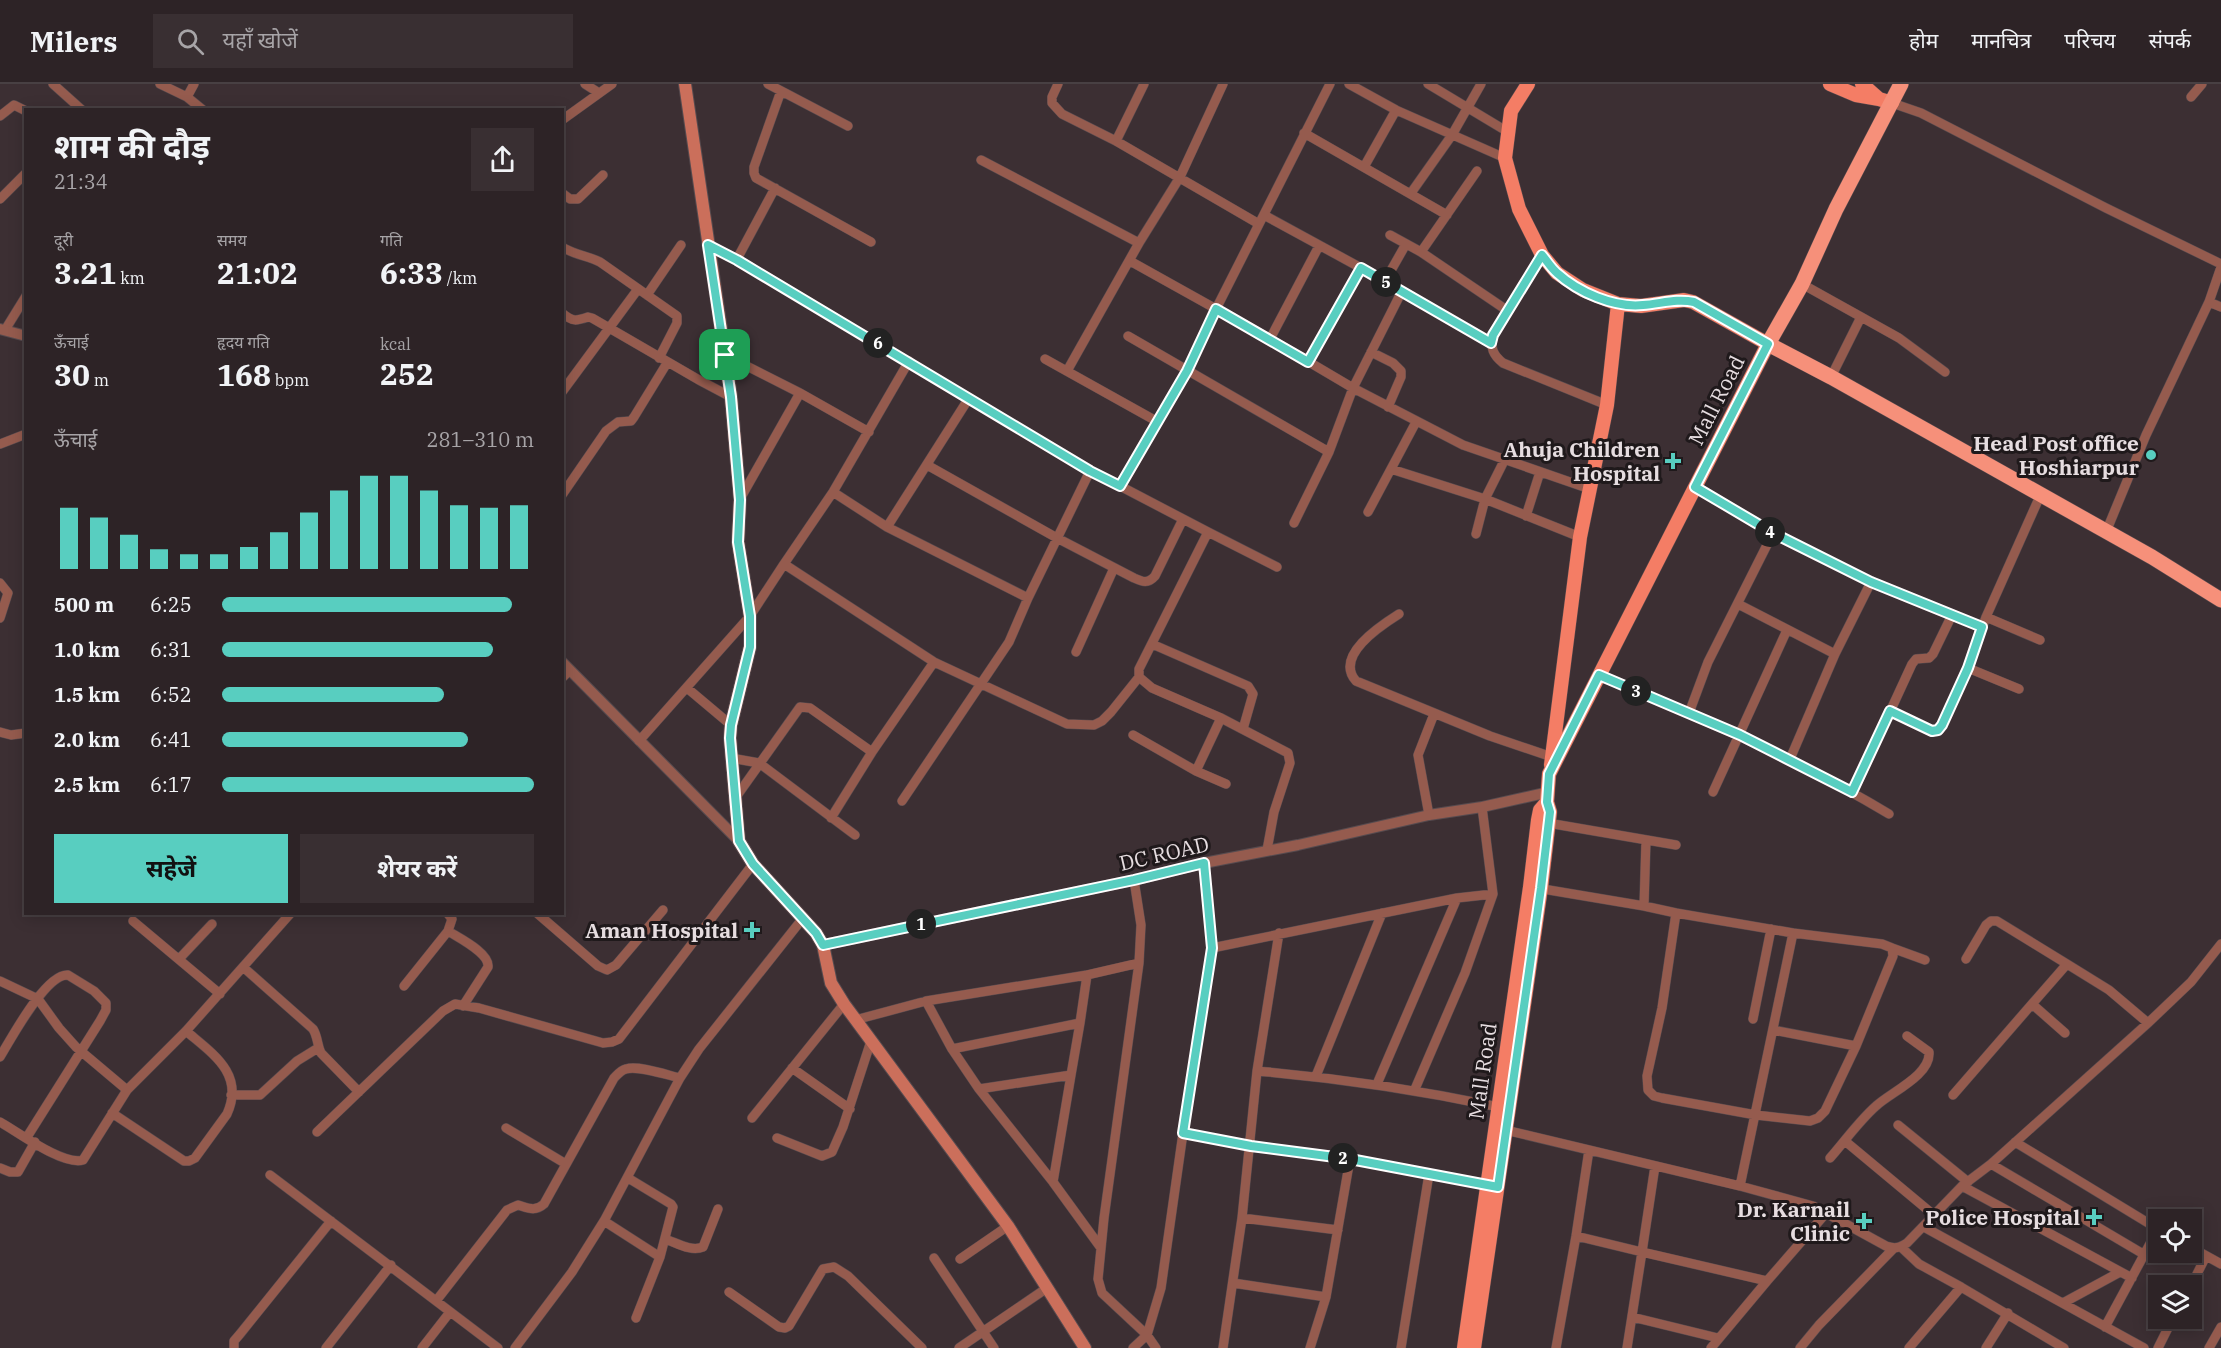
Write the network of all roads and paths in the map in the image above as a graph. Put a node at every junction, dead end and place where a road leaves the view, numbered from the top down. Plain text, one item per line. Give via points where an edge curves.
1 (53, 84) edge
2 (160, 84) edge
3 (194, 84) edge
4 (585, 84) edge
5 (612, 84) edge
6 (685, 84) edge
7 (768, 84) edge
8 (1058, 84) edge
9 (1144, 84) edge
10 (1223, 84) edge
11 (1330, 84) edge
12 (1430, 84) edge
13 (1481, 84) edge
14 (1528, 84) edge
15 (1830, 84) edge
16 (1862, 84) edge
17 (1901, 84) edge
18 (2202, 84) edge
19 (1355, 85) edge
20 (781, 91) junction
21 (599, 93) junction
22 (187, 97) junction
23 (2191, 97) dead end
24 (1885, 101) junction
25 (80, 108) edge
26 (200, 108) edge
27 (1466, 108) junction
28 (24, 110) edge
29 (1396, 110) junction
30 (0, 116) edge
31 (564, 119) edge
32 (848, 126) dead end
33 (1508, 132) junction
34 (1304, 133) junction
35 (1452, 135) junction
36 (1116, 141) junction
37 (1505, 158) junction
38 (981, 160) dead end
39 (1364, 167) junction
40 (1477, 171) dead end
41 (603, 175) dead end
42 (1180, 177) junction
43 (22, 184) edge
44 (775, 188) junction
45 (1411, 192) junction
46 (564, 194) edge
47 (0, 199) edge
48 (1264, 215) junction
49 (1448, 215) junction
50 (1259, 224) junction
51 (1390, 235) dead end
52 (871, 242) dead end
53 (1139, 243) junction
54 (1406, 244) junction
55 (681, 245) dead end
56 (708, 245) junction
57 (1319, 246) junction
58 (564, 248) edge
59 (1420, 252) junction
60 (1542, 255) junction
61 (737, 260) junction
62 (1130, 261) junction
63 (2221, 265) edge
64 (1361, 268) junction
65 (1385, 281) junction
66 (1802, 284) junction
67 (638, 289) junction
68 (1402, 291) junction
69 (647, 295) junction
70 (24, 299) edge
71 (2209, 302) junction
72 (1618, 304) junction
73 (2221, 307) edge
74 (1216, 309) junction
75 (1508, 311) junction
76 (564, 314) edge
77 (1861, 317) junction
78 (609, 329) junction
79 (2, 330) edge
80 (24, 336) edge
81 (1128, 336) dead end
82 (1270, 339) junction
83 (1491, 343) junction
84 (1768, 344) junction
85 (1371, 352) junction
86 (725, 355) junction
87 (1044, 359) dead end
88 (663, 360) junction
89 (909, 362) junction
90 (1308, 362) junction
91 (1067, 371) junction
92 (1187, 371) junction
93 (1945, 372) dead end
94 (1831, 377) junction
95 (1353, 388) junction
96 (564, 389) edge
97 (800, 393) junction
98 (731, 397) junction
99 (969, 398) junction
100 (1607, 405) junction
101 (1388, 407) junction
102 (1158, 422) junction
103 (1416, 422) junction
104 (869, 432) junction
105 (24, 435) edge
106 (0, 444) edge
107 (1329, 452) junction
108 (1504, 461) junction
109 (927, 465) junction
110 (1391, 469) junction
111 (1090, 471) junction
112 (1540, 472) junction
113 (1120, 486) junction
114 (1695, 487) junction
115 (1590, 489) junction
116 (564, 492) edge
117 (833, 492) junction
118 (2040, 496) junction
119 (1485, 499) junction
120 (740, 500) junction
121 (1368, 512) dead end
122 (1526, 516) junction
123 (1183, 519) junction
124 (1294, 523) dead end
125 (887, 527) junction
126 (1208, 532) junction
127 (2106, 532) junction
128 (1773, 533) junction
129 (1476, 534) dead end
130 (1580, 537) junction
131 (1057, 538) junction
132 (784, 564) junction
133 (1277, 567) dead end
134 (1114, 568) junction
135 (1871, 582) junction
136 (0, 583) edge
137 (1028, 598) junction
138 (2221, 600) edge
139 (1738, 604) junction
140 (1399, 614) dead end
141 (1952, 615) junction
142 (750, 616) junction
143 (1986, 617) junction
144 (0, 618) edge
145 (1982, 627) junction
146 (1787, 630) junction
147 (2040, 640) dead end
148 (1152, 644) junction
149 (1076, 652) dead end
150 (1835, 654) junction
151 (934, 662) junction
152 (1968, 668) junction
153 (565, 670) edge
154 (1599, 675) junction
155 (1139, 677) junction
156 (982, 685) junction
157 (687, 688) junction
158 (2019, 689) dead end
159 (1890, 711) junction
160 (1689, 713) junction
161 (1434, 714) junction
162 (1221, 718) junction
163 (731, 725) junction
164 (1243, 729) junction
165 (0, 732) edge
166 (1134, 735) dead end
167 (1740, 735) junction
168 (24, 736) edge
169 (639, 741) junction
170 (872, 752) junction
171 (1552, 757) junction
172 (731, 758) junction
173 (1790, 759) junction
174 (759, 763) junction
175 (1196, 771) junction
176 (1549, 774) junction
177 (1226, 784) dead end
178 (1713, 792) dead end
179 (1852, 792) junction
180 (736, 797) junction
181 (1548, 797) junction
182 (902, 801) dead end
183 (1482, 807) junction
184 (1889, 814) dead end
185 (1429, 815) junction
186 (831, 818) junction
187 (1548, 823) junction
188 (855, 835) dead end
189 (1646, 840) junction
190 (739, 841) junction
191 (1676, 845) dead end
192 (1267, 850) junction
193 (1204, 863) junction
194 (753, 864) junction
195 (1134, 880) junction
196 (1535, 887) junction
197 (1493, 894) junction
198 (1457, 898) junction
199 (1644, 906) junction
200 (663, 910) dead end
201 (1382, 913) junction
202 (1676, 913) junction
203 (289, 915) edge
204 (449, 915) edge
205 (539, 915) edge
206 (803, 918) junction
207 (133, 921) dead end
208 (212, 924) dead end
209 (1771, 929) junction
210 (448, 931) junction
211 (1279, 933) junction
212 (1793, 933) junction
213 (2221, 944) edge
214 (823, 945) junction
215 (1212, 948) junction
216 (1892, 948) junction
217 (179, 959) junction
218 (1966, 959) dead end
219 (1925, 960) dead end
220 (1139, 963) junction
221 (2067, 964) junction
222 (243, 967) junction
223 (1087, 975) junction
224 (0, 981) edge
225 (404, 986) dead end
226 (220, 994) junction
227 (38, 999) junction
228 (926, 1001) junction
229 (844, 1004) junction
230 (2032, 1004) junction
231 (463, 1005) junction
232 (1753, 1019) dead end
233 (855, 1020) junction
234 (1080, 1023) junction
235 (2148, 1023) junction
236 (1773, 1030) junction
237 (186, 1031) junction
238 (2065, 1033) dead end
239 (1907, 1036) dead end
240 (871, 1041) junction
241 (1856, 1046) junction
242 (318, 1048) junction
243 (952, 1049) junction
244 (81, 1052) junction
245 (0, 1057) edge
246 (792, 1068) junction
247 (1257, 1071) junction
248 (1071, 1075) junction
249 (1316, 1076) junction
250 (680, 1078) junction
251 (1377, 1084) junction
252 (980, 1089) junction
253 (1415, 1089) junction
254 (127, 1090) junction
255 (359, 1092) junction
256 (231, 1095) junction
257 (1953, 1095) dead end
258 (1498, 1107) junction
259 (850, 1109) junction
260 (112, 1113) junction
261 (1756, 1115) junction
262 (752, 1118) dead end
263 (0, 1122) edge
264 (1898, 1125) dead end
265 (506, 1128) dead end
266 (1501, 1129) junction
267 (317, 1132) dead end
268 (1183, 1133) junction
269 (777, 1138) dead end
270 (31, 1140) junction
271 (1845, 1141) junction
272 (2015, 1142) junction
273 (1251, 1146) junction
274 (1589, 1150) junction
275 (1830, 1158) dead end
276 (1350, 1159) junction
277 (566, 1164) junction
278 (1990, 1164) junction
279 (1655, 1166) junction
280 (0, 1168) edge
281 (1429, 1174) junction
282 (270, 1175) dead end
283 (628, 1178) junction
284 (1053, 1182) junction
285 (1965, 1184) junction
286 (1492, 1186) junction
287 (1740, 1186) junction
288 (718, 1209) dead end
289 (1827, 1212) junction
290 (1935, 1216) junction
291 (1242, 1218) junction
292 (331, 1221) junction
293 (604, 1221) junction
294 (1008, 1226) junction
295 (1924, 1227) junction
296 (1338, 1230) junction
297 (1576, 1236) junction
298 (665, 1239) junction
299 (1101, 1248) junction
300 (1897, 1248) junction
301 (1642, 1252) junction
302 (2202, 1254) edge
303 (2145, 1255) junction
304 (2206, 1256) junction
305 (660, 1257) junction
306 (934, 1258) dead end
307 (960, 1259) dead end
308 (2221, 1264) edge
309 (391, 1265) junction
310 (2120, 1272) junction
311 (2196, 1275) edge
312 (2132, 1278) junction
313 (1767, 1281) junction
314 (1233, 1283) junction
315 (1962, 1287) junction
316 (1047, 1288) junction
317 (729, 1292) dead end
318 (1326, 1297) junction
319 (436, 1301) junction
320 (2063, 1303) junction
321 (450, 1312) junction
322 (2008, 1313) junction
323 (1632, 1317) junction
324 (636, 1318) dead end
325 (2105, 1327) junction
326 (2221, 1327) edge
327 (984, 1329) junction
328 (2168, 1329) edge
329 (1147, 1335) junction
330 (1718, 1338) junction
331 (234, 1348) edge
332 (326, 1348) edge
333 (422, 1348) edge
334 (498, 1348) edge
335 (515, 1348) edge
336 (922, 1348) edge
337 (959, 1348) edge
338 (994, 1348) edge
339 (1085, 1348) edge
340 (1133, 1348) edge
341 (1156, 1348) edge
342 (1223, 1348) edge
343 (1310, 1348) edge
344 (1401, 1348) edge
345 (1464, 1348) edge
346 (1474, 1348) edge
347 (1556, 1348) edge
348 (1627, 1348) edge
349 (1711, 1348) edge
350 (1800, 1348) edge
351 (1909, 1348) edge
352 (1986, 1348) edge
353 (2064, 1348) edge
354 (2144, 1348) edge
355 (2158, 1348) edge
356 (2209, 1348) edge

1 - 25 street
2 - 22 street
3 - 22 street
4 - 21 street
5 - 21 street
6 - 56 main road
7 - 20 street
8 - 36 street via 1052,96 1057,110
9 - 36 street
10 - 42 street
11 - 34 street
12 - 27 street
13 - 27 street
14 - 33 main road via 1511,111
15 - 24 main road
16 - 24 main road
17 - 24 highway, Mall Road
18 - 23 street
19 - 29 street
20 - 32 street
20 - 44 street via 754,173
21 - 31 street
22 - 26 street
24 - 63 street via 1921,113
24 - 66 highway, Mall Road
27 - 33 street
27 - 35 street
28 - 30 street via 14,105
29 - 35 street
29 - 39 street
33 - 37 main road
34 - 39 street
34 - 48 street
35 - 37 street
35 - 45 street
36 - 42 street
37 - 60 main road via 1520,209
38 - 53 street
39 - 45 street
40 - 49 street
41 - 46 street via 578,199
42 - 50 street
42 - 53 street
43 - 47 street
44 - 52 street
44 - 61 street
45 - 49 street
48 - 50 street
48 - 57 street
49 - 59 street
50 - 74 street
51 - 54 street
53 - 62 street
54 - 59 street
54 - 65 street
55 - 69 street
56 - 61 street
56 - 86 main road
57 - 64 street
57 - 82 street
58 - 67 street via 600,262
59 - 75 street
60 - 72 main road via 1557,273 1583,290
60 - 75 street
61 - 89 street
62 - 74 street
62 - 91 street
63 - 71 street
64 - 65 street
64 - 90 street
65 - 68 street
66 - 77 street
66 - 84 highway, Mall Road
67 - 69 street
67 - 78 street
68 - 83 street
68 - 85 street
69 - 88 street via 678,320
70 - 79 street
71 - 73 street
71 - 127 street via 2146,435
72 - 84 main road via 1694,302
72 - 100 main road
74 - 82 street
74 - 92 street
75 - 83 street
76 - 78 street via 574,321 588,317
77 - 93 street via 1899,338
77 - 94 street
78 - 88 street
78 - 96 street
79 - 80 street
81 - 92 street
82 - 90 street
83 - 100 street via 1503,363
84 - 94 highway
84 - 114 main road, Mall Road
85 - 95 street
85 - 101 street via 1401,371
86 - 97 street
86 - 98 main road
87 - 91 street
88 - 98 street
88 - 116 street via 634,417 613,424 606,431
89 - 99 street
89 - 104 street
90 - 95 street
91 - 102 street
92 - 102 street
92 - 107 street
94 - 118 highway
95 - 101 street
95 - 107 street
97 - 104 street
97 - 120 street
98 - 120 main road
99 - 109 street
99 - 111 street
100 - 115 main road
101 - 103 street
102 - 113 street
103 - 108 street
103 - 110 street
104 - 117 street
105 - 106 street
107 - 124 street
108 - 112 street
108 - 119 street
109 - 125 street
109 - 131 street
110 - 119 street
110 - 121 street
111 - 113 street
111 - 131 street
112 - 115 street
112 - 122 street
113 - 123 street
114 - 128 street
114 - 154 main road, Mall Road
115 - 130 main road
117 - 125 street
117 - 132 street
118 - 127 highway
118 - 143 street
119 - 122 street
119 - 129 street
120 - 142 main road via 738,542
122 - 130 street
123 - 126 street
123 - 134 street via 1149,582
125 - 137 street
126 - 133 street
126 - 148 street
127 - 138 highway
128 - 135 street
128 - 139 street
130 - 171 main road
131 - 134 street
131 - 137 street
132 - 142 street
132 - 151 street
134 - 149 street
135 - 141 street
135 - 150 street
136 - 144 street via 8,593
137 - 156 street via 1010,642
139 - 146 street
139 - 160 street via 1708,662
140 - 161 street via 1366,638 1349,670 1356,681
141 - 145 street
141 - 159 street via 1934,654 1912,664
142 - 157 street
142 - 163 main road via 750,647
143 - 145 street
143 - 147 street
145 - 152 street
146 - 150 street
146 - 167 street
148 - 155 street
148 - 164 street via 1248,686 1253,694
150 - 173 street
151 - 156 street
151 - 170 street
152 - 158 street
152 - 159 street via 1938,730 1932,731
153 - 169 street
154 - 160 street
154 - 176 main road, Mall Road
155 - 156 street via 1111,712 1094,725 1067,724
155 - 162 street via 1152,688
156 - 182 street
157 - 163 street
157 - 169 street
159 - 179 street
160 - 167 street
161 - 171 street
161 - 185 street via 1418,755
162 - 164 street
162 - 175 street
163 - 172 main road
164 - 192 street via 1283,749 1290,758
165 - 168 street
166 - 175 street
167 - 173 street
167 - 178 street
169 - 190 street
170 - 174 street via 804,706 796,711
170 - 186 street
171 - 176 main road
172 - 174 street
172 - 180 main road
173 - 179 street
174 - 180 street
174 - 186 street
175 - 177 street
176 - 181 main road, Mall Road
179 - 184 street
180 - 190 main road
181 - 183 street, DC ROAD
181 - 187 main road, Mall Road
181 - 196 main road, Mall Road via 1538,820
183 - 185 street, DC ROAD
183 - 197 street
185 - 192 street, DC ROAD
186 - 188 street
187 - 189 street
187 - 196 main road, Mall Road
189 - 191 street
189 - 199 street
190 - 194 main road
192 - 193 street, DC ROAD
193 - 195 street, DC ROAD
193 - 215 street
194 - 206 main road
194 - 231 street via 619,1039 603,1043
195 - 214 street, DC ROAD
195 - 220 street via 1141,925
196 - 199 street
196 - 258 main road, Mall Road
196 - 266 main road, Mall Road
197 - 198 street
197 - 253 street via 1465,973
198 - 201 street
198 - 251 street
199 - 202 street
200 - 205 street via 616,965 607,970
201 - 211 street
201 - 249 street
202 - 209 street
202 - 261 street via 1647,1076 1648,1090 1662,1098
203 - 222 street
204 - 210 street via 452,919
206 - 214 main road
206 - 250 street
207 - 217 street
208 - 217 street
209 - 212 street
209 - 232 street
210 - 225 street
210 - 231 street via 489,962
211 - 215 street
211 - 247 street
212 - 216 street
212 - 236 street
213 - 235 street via 2191,982
214 - 229 main road via 831,983
215 - 268 street
216 - 219 street
216 - 241 street via 1893,956
217 - 226 street
218 - 221 street via 1986,925 1997,921
220 - 223 street
220 - 299 street
221 - 230 street
221 - 235 street via 2103,986
222 - 226 street
222 - 242 street via 313,1029
223 - 228 street
223 - 234 street
224 - 227 street
226 - 237 street
227 - 244 street
227 - 244 street via 62,974 102,998 106,1010
227 - 245 street
228 - 233 street
228 - 243 street
229 - 233 main road
229 - 246 street
230 - 238 street
230 - 257 street
231 - 255 street via 449,1006
233 - 240 main road
234 - 243 street
234 - 248 street
235 - 272 street
236 - 241 street
236 - 261 street
237 - 254 street
237 - 256 street via 226,1070 231,1078
239 - 271 street via 1929,1052 1928,1062 1913,1079 1876,1106
240 - 259 street
240 - 294 main road
241 - 261 street via 1818,1118 1810,1121
242 - 255 street
242 - 256 street via 297,1060 260,1095
243 - 252 street
244 - 254 street
244 - 270 street
246 - 259 street
246 - 262 street
247 - 249 street
247 - 273 street
248 - 252 street
248 - 284 street
249 - 251 street
250 - 277 street via 638,1069 620,1071
250 - 283 street
251 - 253 street
252 - 284 street
253 - 258 street
254 - 260 street
255 - 267 street
256 - 260 street via 227,1114 189,1161
258 - 266 main road, Mall Road
259 - 269 street via 835,1148 827,1155
260 - 270 street via 83,1160 60,1156
261 - 287 street
263 - 270 street
264 - 285 street
265 - 277 street
266 - 274 street
266 - 286 main road, Mall Road
268 - 273 street
268 - 329 street via 1163,1276
270 - 280 street via 18,1172
271 - 275 street
271 - 290 street
272 - 278 street
272 - 303 street via 2158,1229
273 - 276 street
273 - 291 street
274 - 279 street
274 - 297 street
276 - 281 street
276 - 296 street
277 - 319 street via 544,1204 533,1209 518,1205 507,1210
278 - 285 street
278 - 303 street
279 - 287 street
279 - 301 street
281 - 286 street
281 - 344 street
282 - 292 street
283 - 293 street
283 - 298 street via 671,1204
284 - 299 street
285 - 290 street
285 - 310 street
286 - 345 main road, Mall Road
286 - 346 main road, Mall Road
287 - 289 street
288 - 298 street via 703,1247 693,1249
289 - 300 street
289 - 313 street
290 - 295 street
291 - 296 street
291 - 314 street
292 - 309 street
292 - 331 street via 234,1341
293 - 305 street
293 - 335 street via 572,1272
294 - 307 street
294 - 316 main road
295 - 300 street
295 - 320 street
296 - 318 street
297 - 301 street
297 - 347 street
298 - 305 street
299 - 329 street via 1098,1279 1102,1293
300 - 315 street
300 - 350 street
301 - 313 street
301 - 323 street
302 - 304 street
303 - 312 street
304 - 308 street
304 - 311 street
305 - 324 street
306 - 327 street
309 - 319 street
309 - 332 street
310 - 312 street
310 - 320 street
312 - 325 street
313 - 330 street
314 - 318 street
314 - 342 street
315 - 322 street
315 - 351 street
316 - 327 street
316 - 339 main road
317 - 336 street via 785,1328 823,1269 834,1267
318 - 343 street
319 - 321 street
320 - 325 street
321 - 333 street
321 - 334 street
322 - 352 street
322 - 353 street
323 - 330 street
323 - 348 street
325 - 354 street
326 - 356 street
327 - 337 street
327 - 338 street
328 - 355 street
329 - 340 street
329 - 341 street
330 - 349 street

